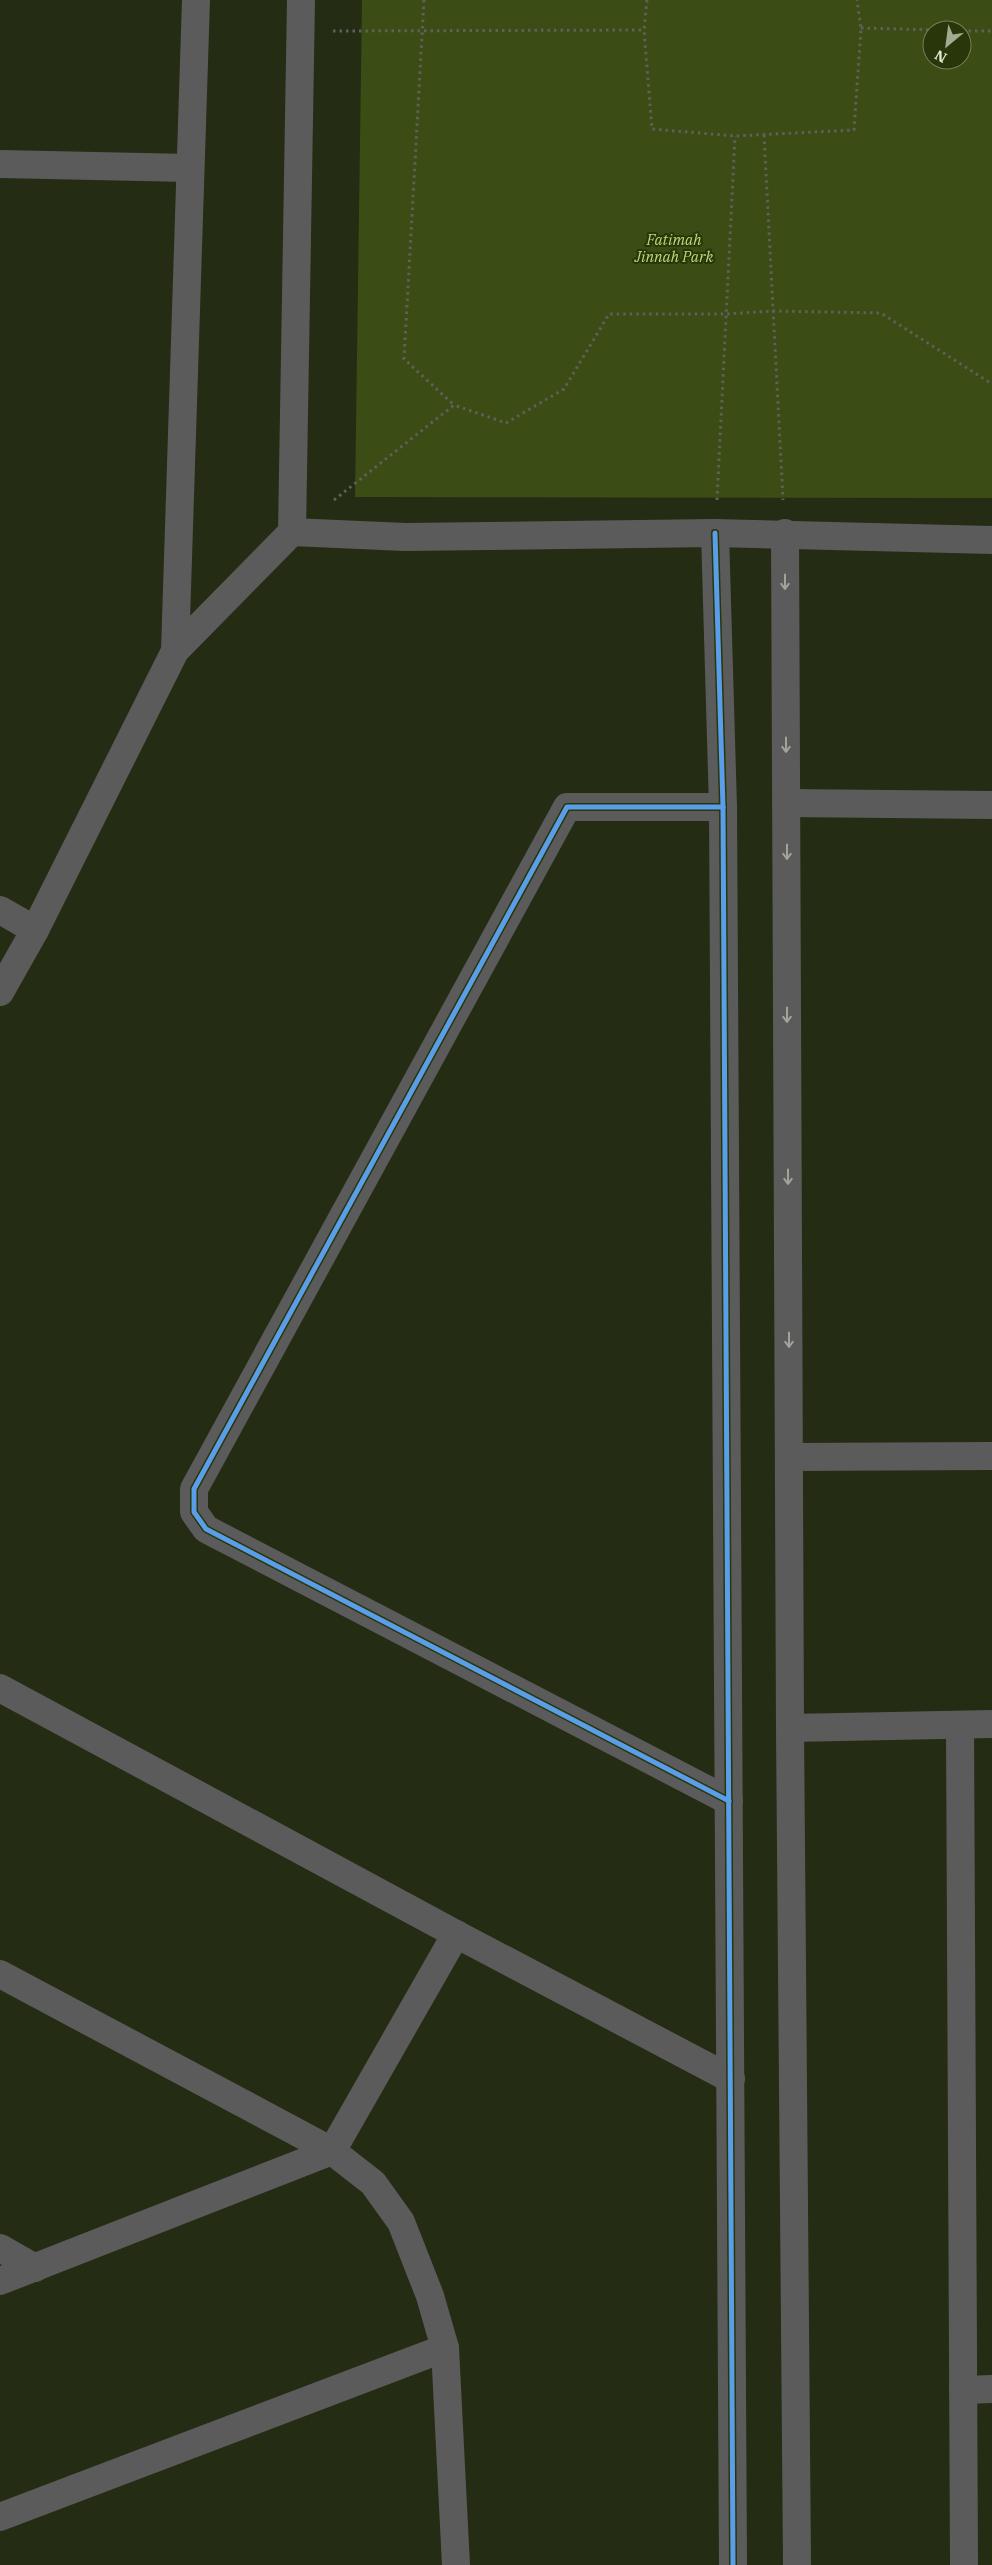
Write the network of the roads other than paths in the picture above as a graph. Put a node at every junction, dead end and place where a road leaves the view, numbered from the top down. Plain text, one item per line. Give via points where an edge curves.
1 (196, 0) edge
2 (301, 0) edge
3 (0, 164) edge
4 (190, 168) junction
5 (292, 532) junction
6 (715, 533) junction
7 (784, 534) junction
8 (992, 540) edge
9 (176, 651) junction
10 (786, 803) junction
11 (992, 805) edge
12 (722, 807) junction
13 (0, 910) edge
14 (35, 930) junction
15 (0, 992) edge
16 (992, 1456) edge
17 (789, 1457) junction
18 (0, 1688) edge
19 (960, 1724) junction
20 (992, 1724) edge
21 (790, 1728) junction
22 (729, 1802) junction
23 (456, 1934) junction
24 (0, 1974) edge
25 (732, 2079) junction
26 (332, 2151) junction
27 (0, 2248) edge
28 (35, 2268) junction
29 (0, 2281) edge
30 (445, 2348) junction
31 (992, 2389) edge
32 (963, 2390) junction
33 (0, 2517) edge
34 (456, 2565) edge
35 (733, 2565) edge
36 (797, 2565) edge
37 (964, 2565) edge

1 - 4 street
2 - 5 street
3 - 4 street
4 - 9 street
5 - 6 street via 406,538
5 - 9 street
6 - 7 street
6 - 12 street
7 - 8 street
7 -> 10 street
9 - 14 street
10 - 11 street
10 -> 17 street
12 - 22 street
12 - 22 street via 567,807 194,1489 194,1512 206,1529
13 - 14 street
14 - 15 street
16 - 17 street
17 - 21 street
18 - 23 street
19 - 20 street
19 - 21 street
19 - 32 street
21 - 36 street
22 - 25 street
23 - 25 street
23 - 26 street
24 - 26 street
25 - 35 street
26 - 28 street
26 - 30 street via 373,2183 401,2222 430,2296
27 - 28 street
28 - 29 street
30 - 33 street
30 - 34 street
31 - 32 street
32 - 37 street

